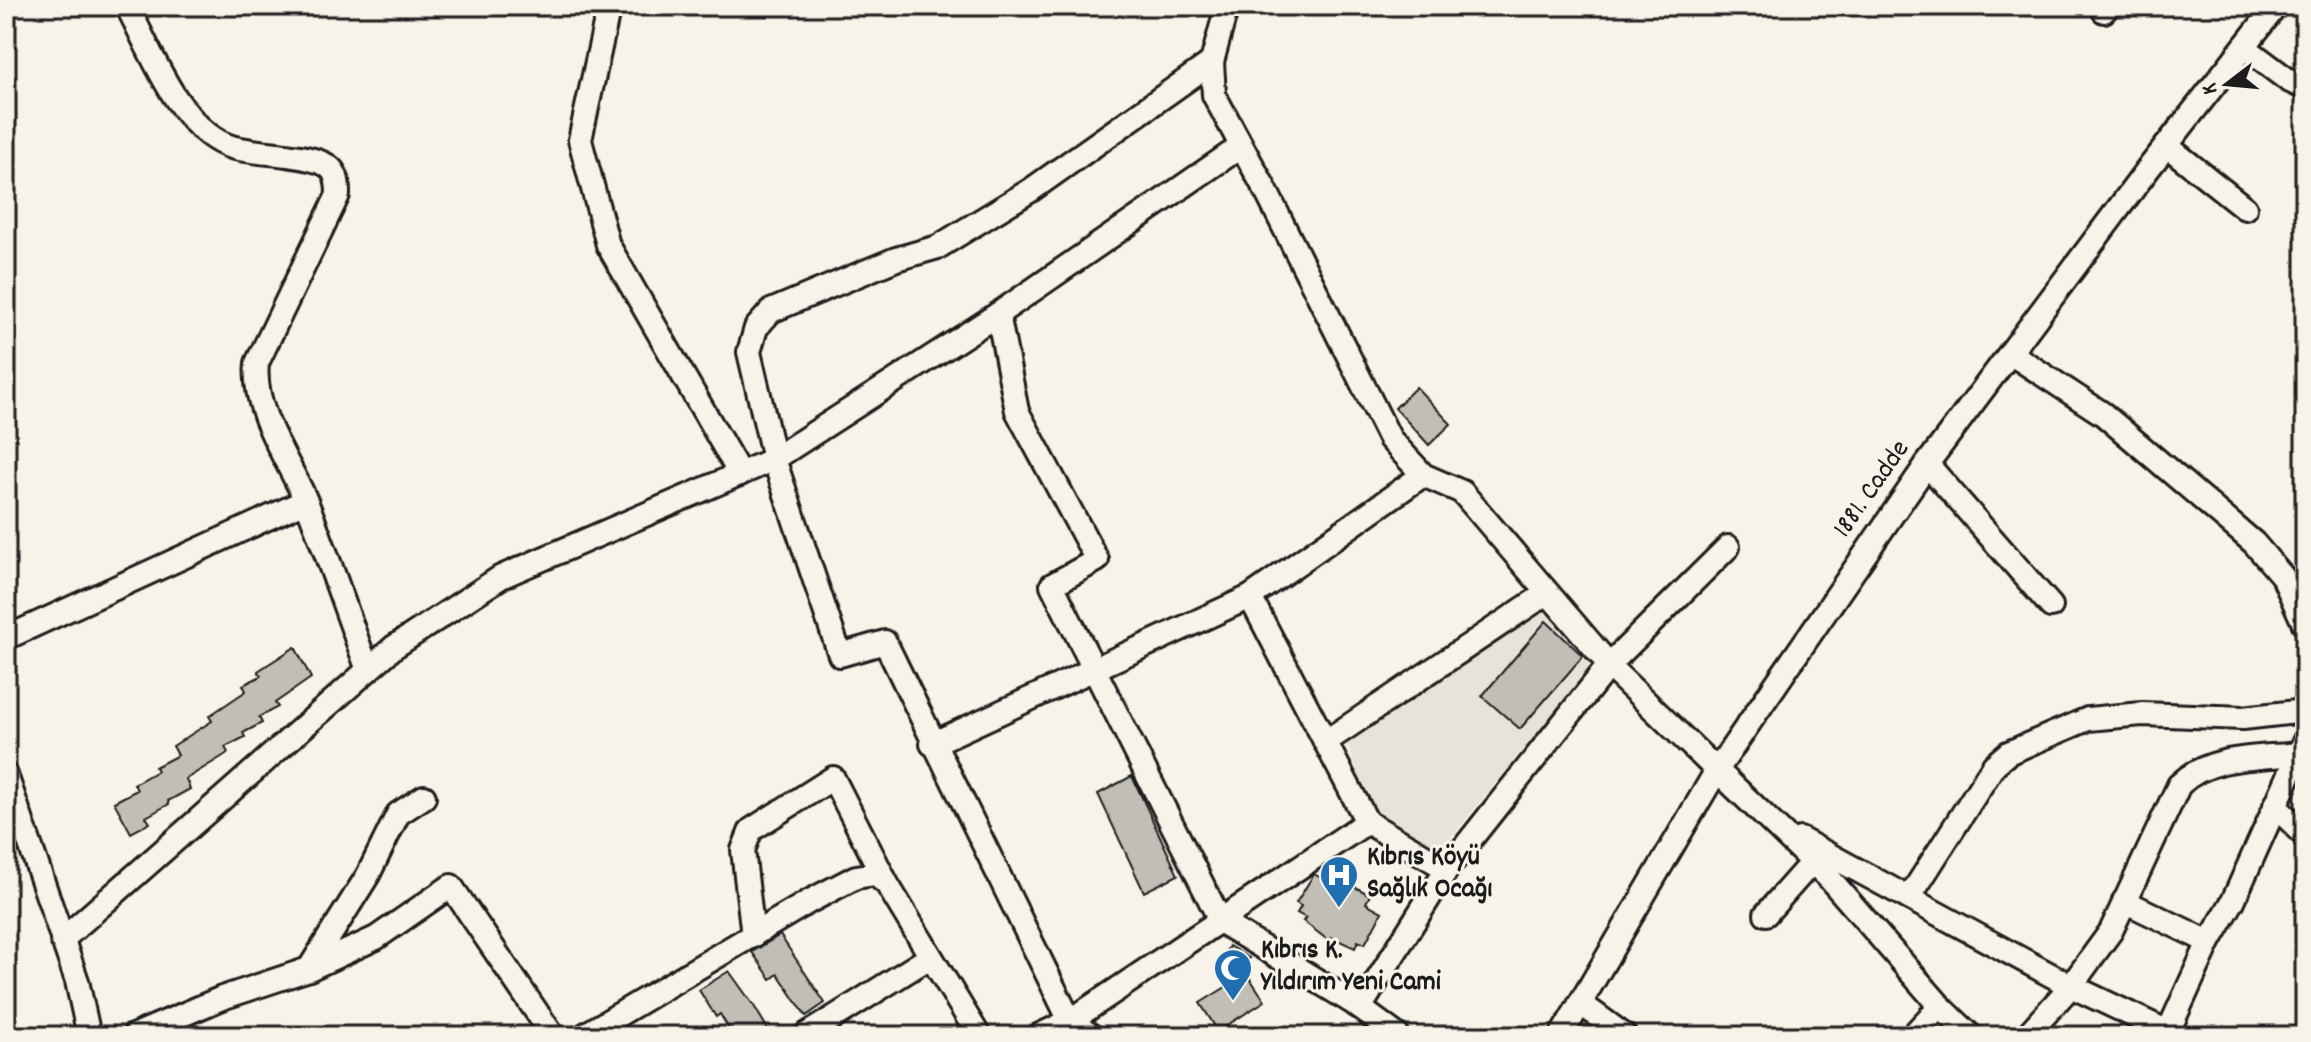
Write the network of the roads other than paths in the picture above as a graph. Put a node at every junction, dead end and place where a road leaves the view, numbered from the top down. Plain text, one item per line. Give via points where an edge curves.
1 (127, 6) edge
2 (609, 6) edge
3 (1227, 6) edge
4 (2276, 6) edge
5 (2244, 47) junction
6 (1212, 62) junction
7 (2305, 88) edge
8 (2167, 146) junction
9 (1240, 147) junction
10 (2245, 208) dead end
11 (998, 314) junction
12 (2010, 353) junction
13 (774, 459) junction
14 (1927, 464) junction
15 (740, 474) junction
16 (1423, 475) junction
17 (305, 501) junction
18 (1728, 547) dead end
19 (2283, 577) junction
20 (1547, 593) junction
21 (1250, 597) junction
22 (2305, 597) edge
23 (2051, 606) dead end
24 (2305, 626) edge
25 (6, 638) edge
26 (1609, 665) junction
27 (368, 670) junction
28 (1094, 671) junction
29 (2305, 711) edge
30 (1325, 742) junction
31 (932, 744) junction
32 (2303, 744) edge
33 (1717, 770) junction
34 (6, 775) edge
35 (424, 797) dead end
36 (2275, 806) junction
37 (1367, 822) junction
38 (1774, 825) junction
39 (2305, 835) edge
40 (1812, 862) junction
41 (1447, 869) junction
42 (887, 884) junction
43 (1909, 898) junction
44 (2124, 901) junction
45 (1766, 914) dead end
46 (1221, 922) junction
47 (753, 936) junction
48 (62, 940) junction
49 (2209, 942) junction
50 (930, 957) junction
51 (309, 969) junction
52 (2071, 986) junction
53 (1580, 1003) junction
54 (1940, 1006) junction
55 (1360, 1008) junction
56 (1070, 1021) junction
57 (968, 1032) edge
58 (89, 1036) edge
59 (133, 1036) edge
60 (553, 1036) edge
61 (583, 1036) edge
62 (804, 1036) edge
63 (1038, 1036) edge
64 (1092, 1036) edge
65 (1398, 1036) edge
66 (1561, 1036) edge
67 (1625, 1036) edge
68 (1912, 1036) edge
69 (1971, 1036) edge
70 (2026, 1036) edge

1 - 17 street via 196,127 249,153 313,160 333,171 338,182 338,195 257,363 261,406
2 - 15 street via 580,140 608,245
3 - 6 street
4 - 5 street, 1881. Cadde
5 - 7 street
5 - 8 street, 1881. Cadde
6 - 9 street via 1214,95
6 - 13 street via 1031,190 938,247 771,311 756,328 749,352
8 - 10 street
8 - 12 street, 1881. Cadde
9 - 11 street
9 - 16 street via 1390,439
11 - 13 street
11 - 28 street via 1017,411 1097,560 1052,585
12 - 14 street, 1881. Cadde
12 - 19 street via 2142,445 2254,543
13 - 15 street
13 - 31 street via 840,655 885,642
14 - 23 street
14 - 33 street, 1881. Cadde
15 - 27 street via 501,577
16 - 20 street via 1462,492
16 - 21 street
17 - 25 street
17 - 27 street
18 - 26 street
19 - 22 street
19 - 24 street
20 - 26 street
20 - 30 street
21 - 28 street
21 - 30 street
26 - 33 street
26 - 41 street
27 - 48 street
28 - 31 street
28 - 46 street
29 - 43 street via 2243,718 2142,714 2088,719 2008,753 1994,765
30 - 37 street
31 - 56 street
32 - 36 street
32 - 44 street via 2193,771 2179,785
33 - 38 street
33 - 53 street, 1881. Cadde
34 - 48 street
35 - 51 street via 398,814 368,875
36 - 39 street
36 - 49 street
37 - 41 street
37 - 46 street
38 - 40 street
38 - 43 street
40 - 45 street
40 - 54 street
41 - 55 street
42 - 47 street via 875,874 856,877
42 - 47 street via 833,778 751,830 743,850
42 - 50 street
43 - 52 street
44 - 49 street
44 - 52 street via 2111,931
46 - 55 street
46 - 56 street
47 - 61 street
48 - 58 street
49 - 52 street via 2168,1032
50 - 57 street
50 - 62 street
51 - 59 street
51 - 60 street via 376,938 451,886
52 - 70 street
53 - 66 street, 1881. Cadde
53 - 67 street
54 - 68 street
54 - 69 street
55 - 65 street
56 - 63 street
56 - 64 street

